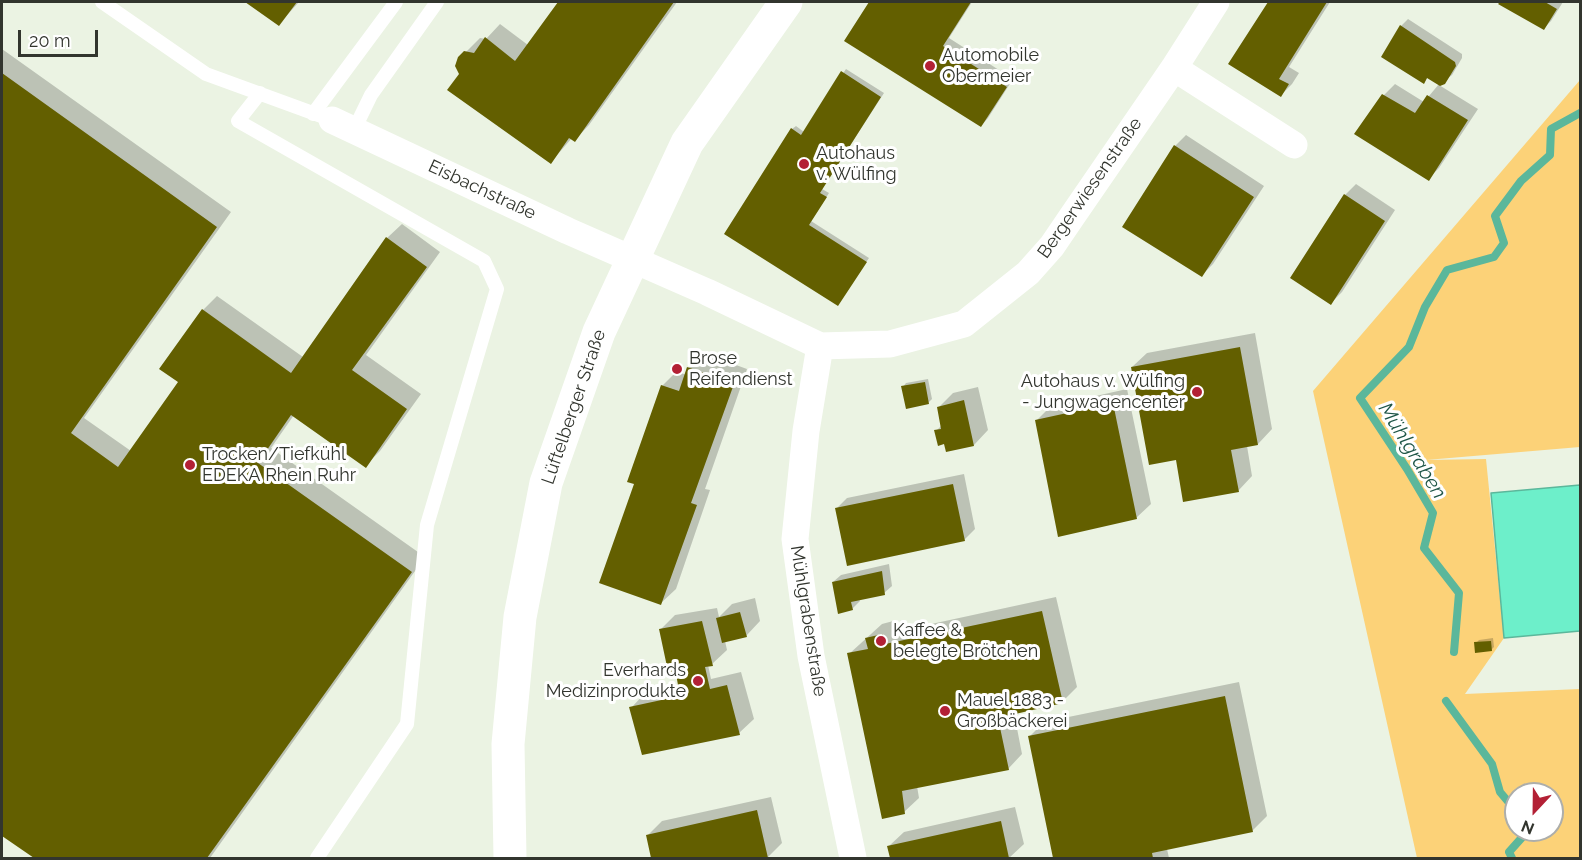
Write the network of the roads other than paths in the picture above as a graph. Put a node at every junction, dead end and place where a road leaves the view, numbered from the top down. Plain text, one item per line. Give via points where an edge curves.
1 (102, 2) edge
2 (396, 2) edge
3 (437, 2) edge
4 (786, 2) edge
5 (1216, 2) edge
6 (1174, 68) junction
7 (260, 93) junction
8 (333, 121) junction
9 (1294, 145) dead end
10 (632, 259) junction
11 (820, 346) junction
12 (317, 858) edge
13 (510, 858) edge
14 (853, 858) edge

1 - 7 lane via 206,74
2 - 8 lane
3 - 8 lane via 371,95
4 - 10 main road, Lüftelberger Straße via 687,143
5 - 6 street, Bergerwiesenstraße
6 - 9 street
6 - 11 street, Bergerwiesenstraße via 1052,246 1028,273 964,324 890,344
7 - 8 lane
7 - 12 lane via 238,121 484,261 497,289 427,525 407,724
8 - 10 street, Eisbachstraße
10 - 11 street, Bergerwiesenstraße
10 - 13 main road, Lüftelberger Straße via 599,332 546,483 520,617 508,744
11 - 14 street, Mühlgrabenstraße via 795,538 811,656

